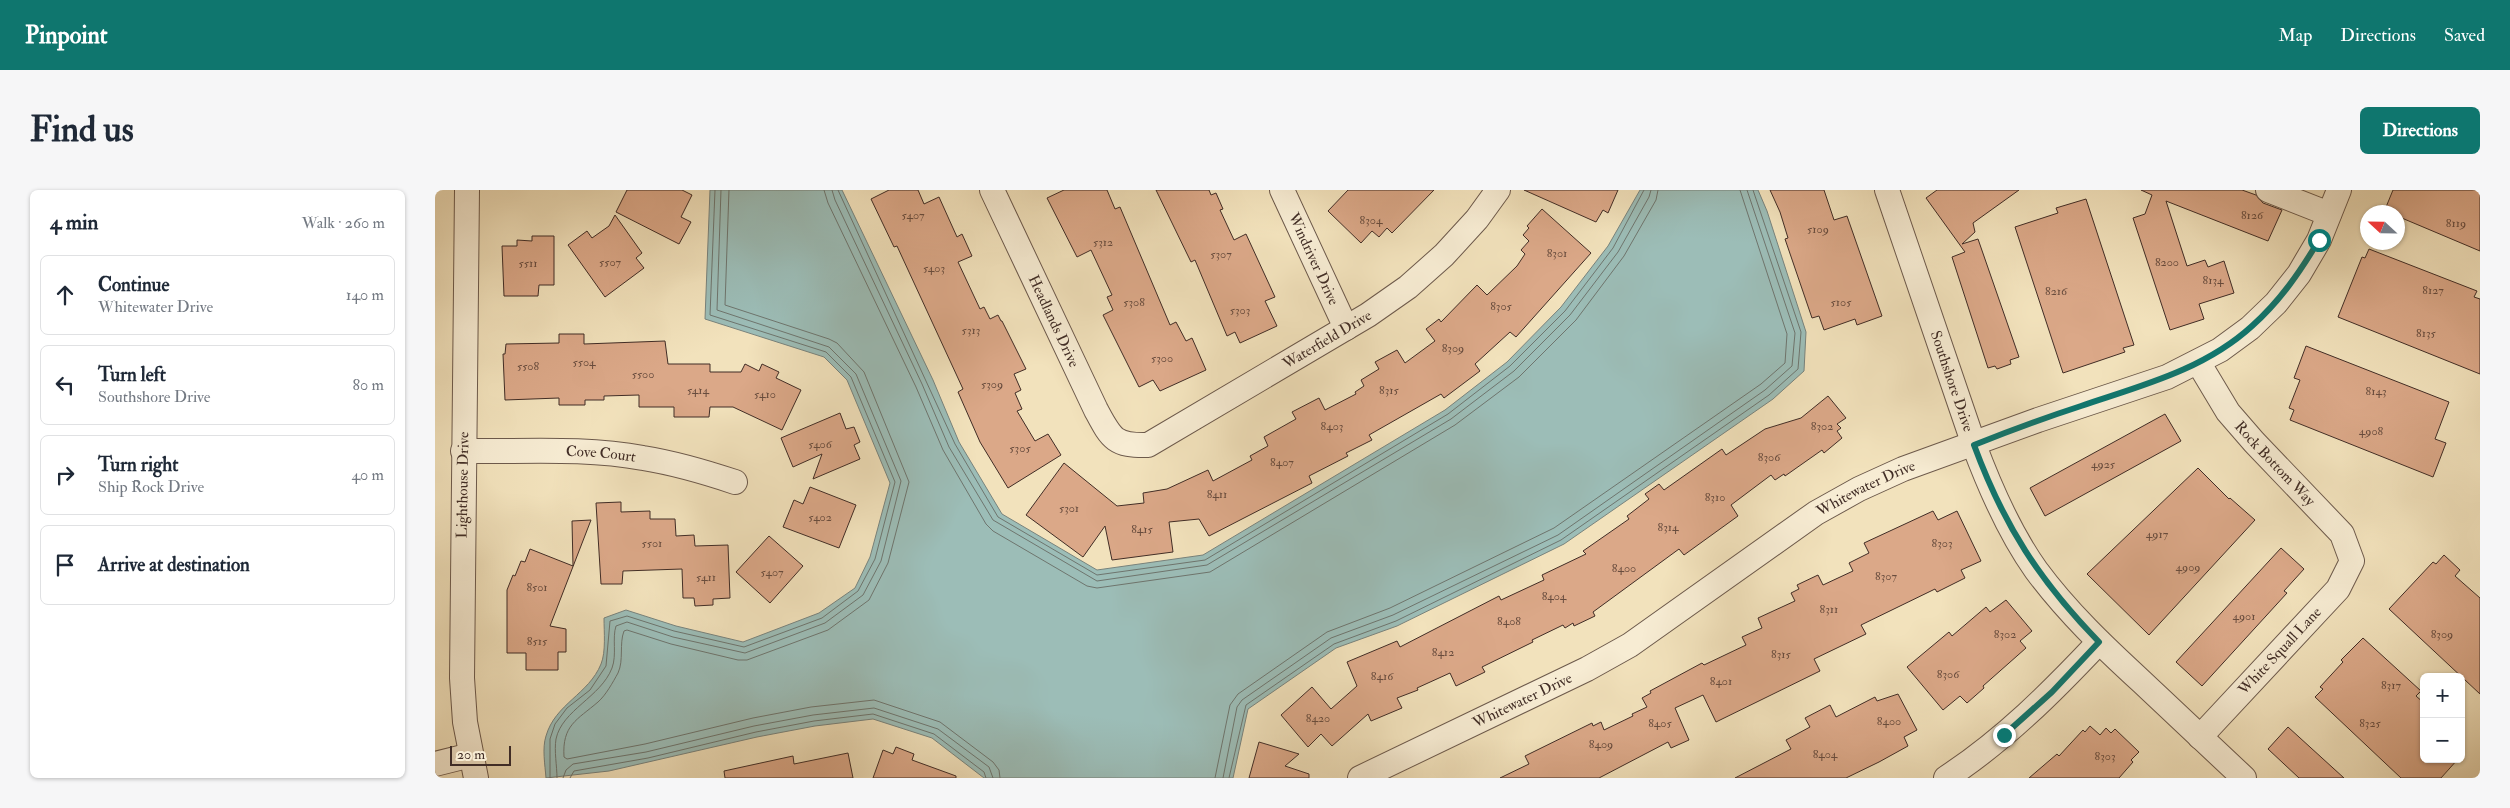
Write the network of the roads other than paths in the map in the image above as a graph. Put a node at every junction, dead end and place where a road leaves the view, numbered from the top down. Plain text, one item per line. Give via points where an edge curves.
1 (467, 190) edge
2 (992, 190) edge
3 (1282, 190) edge
4 (1498, 190) edge
5 (1887, 190) edge
6 (2268, 190) edge
7 (2339, 190) edge
8 (2329, 214) junction
9 (1346, 328) junction
10 (2198, 362) junction
11 (1974, 445) junction
12 (1126, 446) joint
13 (463, 451) junction
14 (735, 482) dead end
15 (2352, 561) joint
16 (2099, 642) junction
17 (2200, 737) junction
18 (471, 755) junction
19 (435, 764) edge
20 (476, 778) edge
21 (1359, 778) edge
22 (1946, 778) edge
23 (2244, 778) edge

1 - 13 street, Lighthouse Drive
2 - 12 street, Headlands Drive via 1096,410 1108,432
3 - 9 street, Windriver Drive
4 - 9 street, Waterfield Drive via 1444,255 1408,287
5 - 11 street, Southshore Drive
6 - 8 street
7 - 8 street, Whitewater Drive
8 - 10 street, Whitewater Drive via 2319,240 2299,274 2276,302 2250,328
9 - 12 street, Waterfield Drive via 1148,445
10 - 11 street, Whitewater Drive via 2167,377
10 - 15 street, Rock Bottom Way via 2228,412 2342,534
11 - 16 street, Southshore Drive via 2009,527 2035,568 2065,607
11 - 21 street, Whitewater Drive via 1903,469 1859,489 1816,514 1630,645 1587,669
13 - 14 street, Cove Court via 641,457
13 - 18 street, Lighthouse Drive via 461,678
15 - 17 street, White Squall Lane via 2338,589
16 - 17 street, Southshore Drive
16 - 22 street via 2052,692 2004,735
17 - 23 street, Southshore Drive
18 - 19 street
18 - 20 street, Lighthouse Drive

